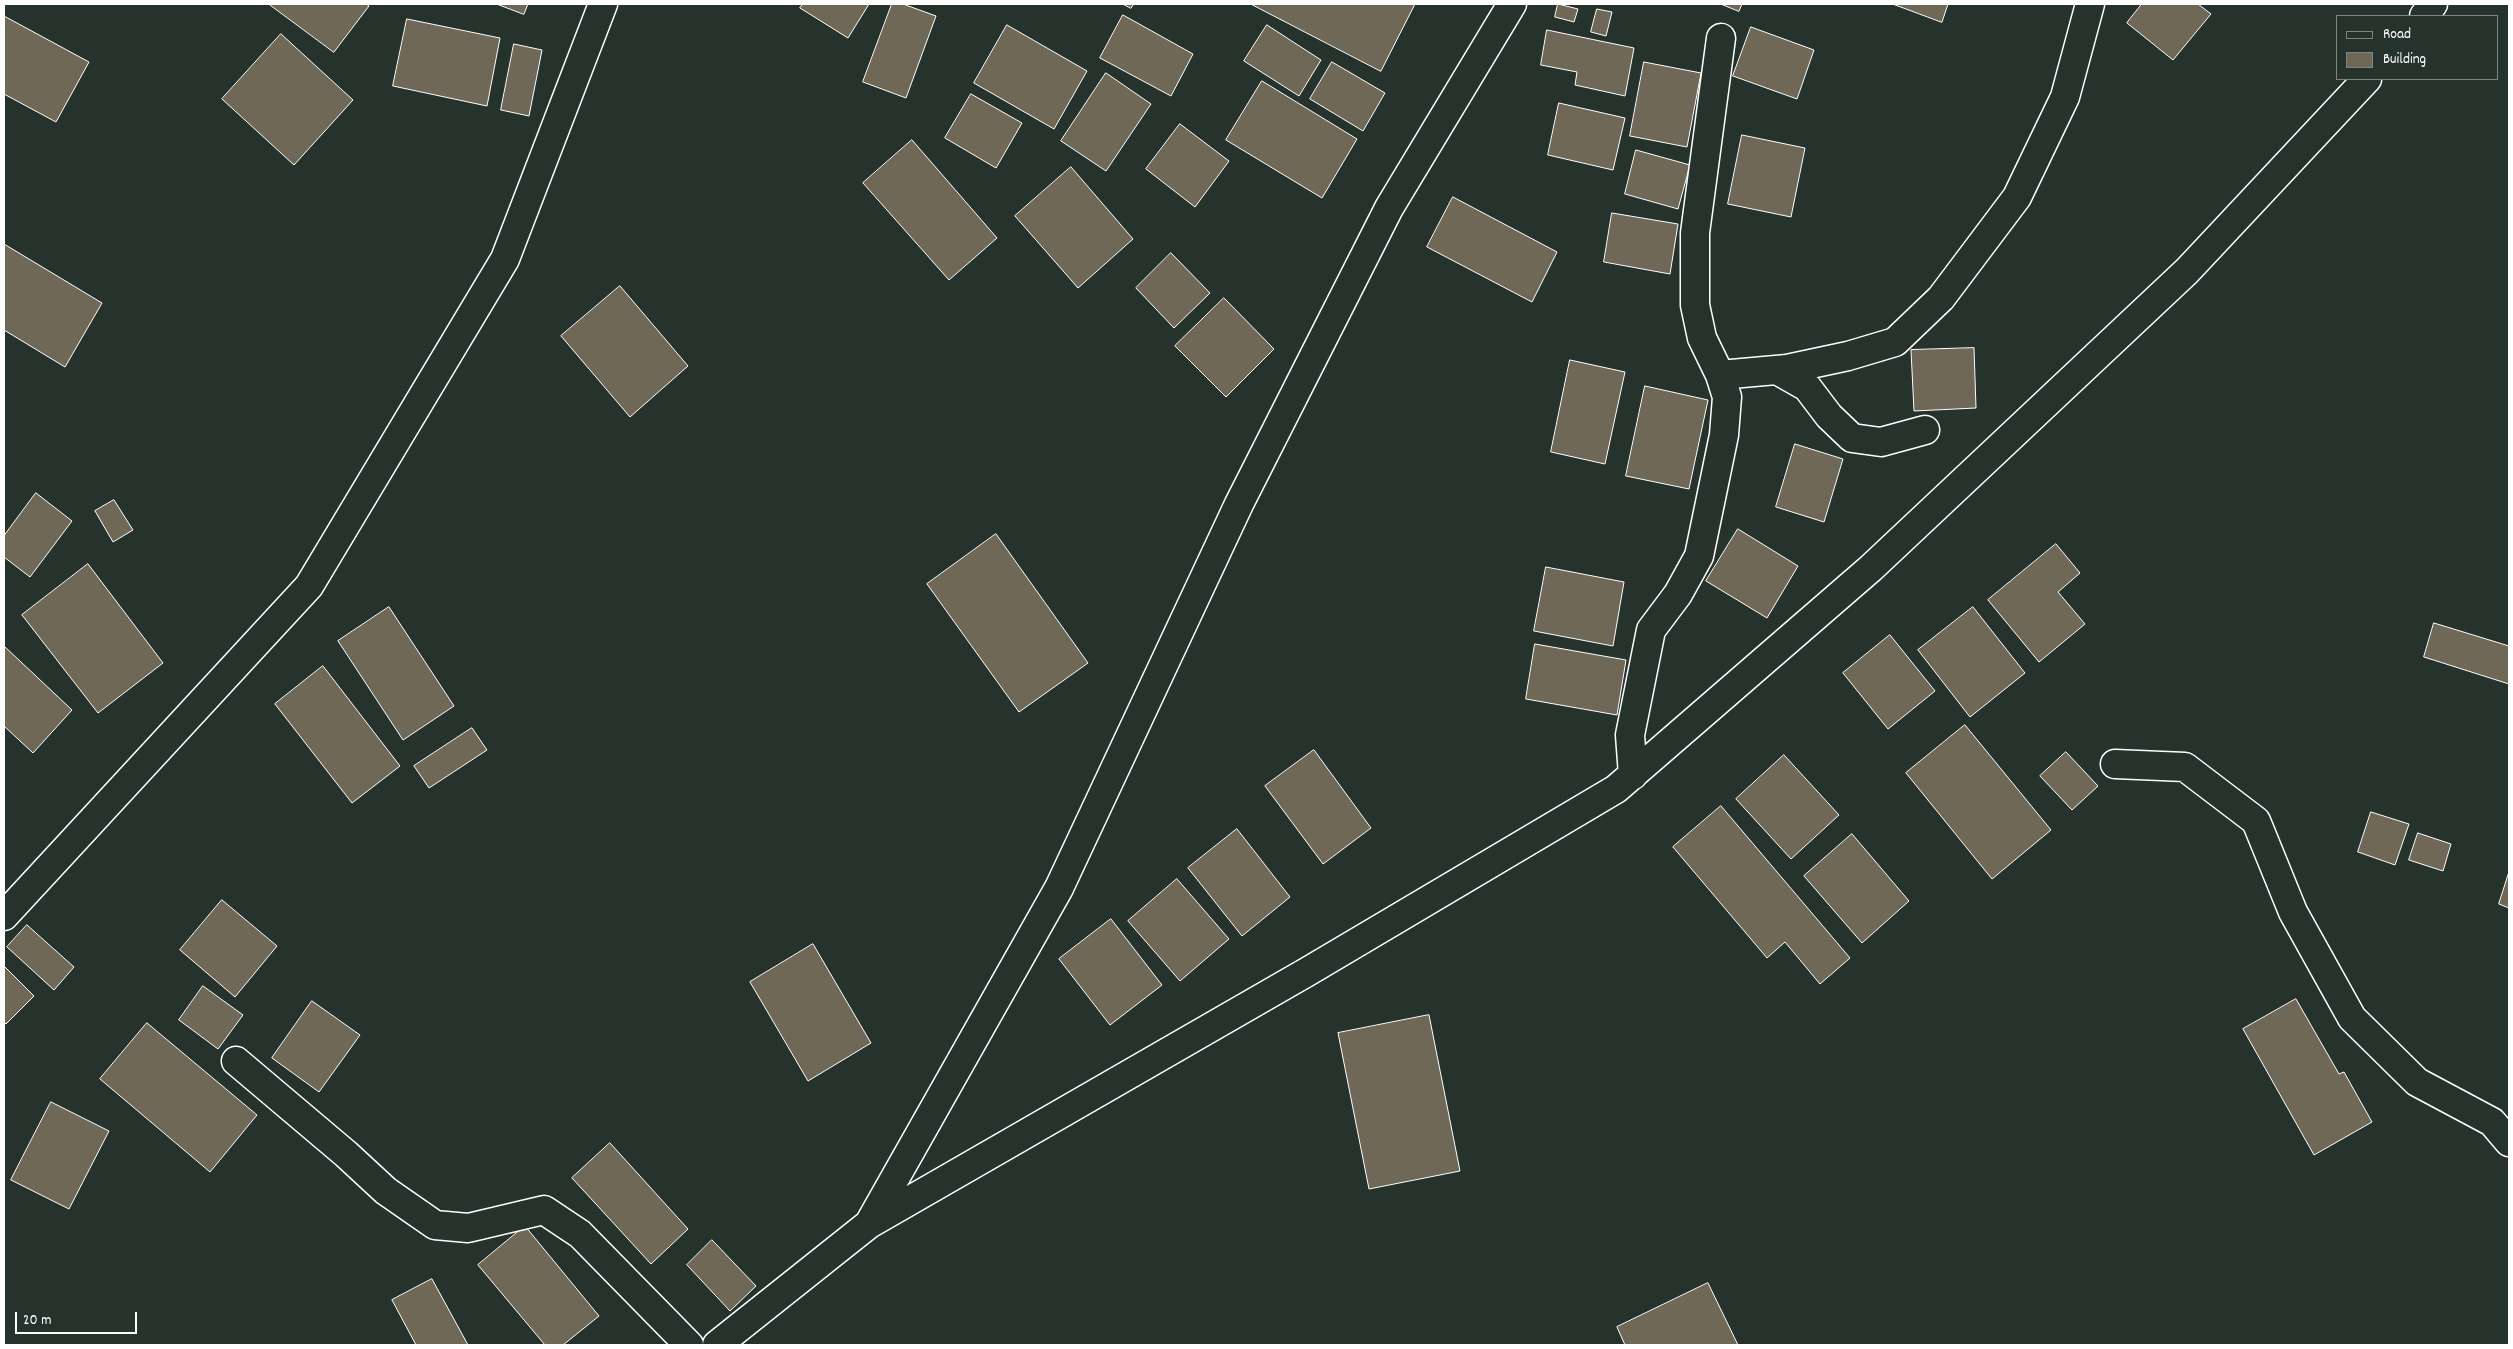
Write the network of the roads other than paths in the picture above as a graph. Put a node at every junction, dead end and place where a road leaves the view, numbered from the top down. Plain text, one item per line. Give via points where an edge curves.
1 (603, 4) edge
2 (1512, 4) edge
3 (2090, 4) edge
4 (2433, 4) edge
5 (2425, 15) edge
6 (1721, 38) dead end
7 (2366, 80) edge
8 (1777, 370) junction
9 (1720, 375) junction
10 (1925, 430) dead end
11 (2115, 764) dead end
12 (1633, 775) junction
13 (4, 916) edge
14 (236, 1061) dead end
15 (2509, 1142) edge
16 (869, 1224) junction
17 (689, 1345) edge
18 (717, 1345) edge

1 - 13 street via 505,259 309,586
2 - 16 street via 1389,208 1239,504 1059,888
3 - 8 street via 2065,97 2018,197 1941,298 1895,342 1848,356
4 - 5 street
6 - 9 street via 1696,233 1694,306 1702,338
7 - 12 street via 2187,271 1871,568
8 - 9 street
8 - 10 street via 1807,387 1829,416 1852,438 1881,442
9 - 12 street via 1727,397 1724,435 1712,497 1699,556 1678,594 1651,630 1630,735
11 - 15 street via 2185,767 2256,821 2292,912 2352,1018 2417,1082 2492,1122
12 - 16 street via 1616,789 1307,972
14 - 17 street via 386,1191 435,1225 468,1228 544,1210 580,1234
16 - 18 street

